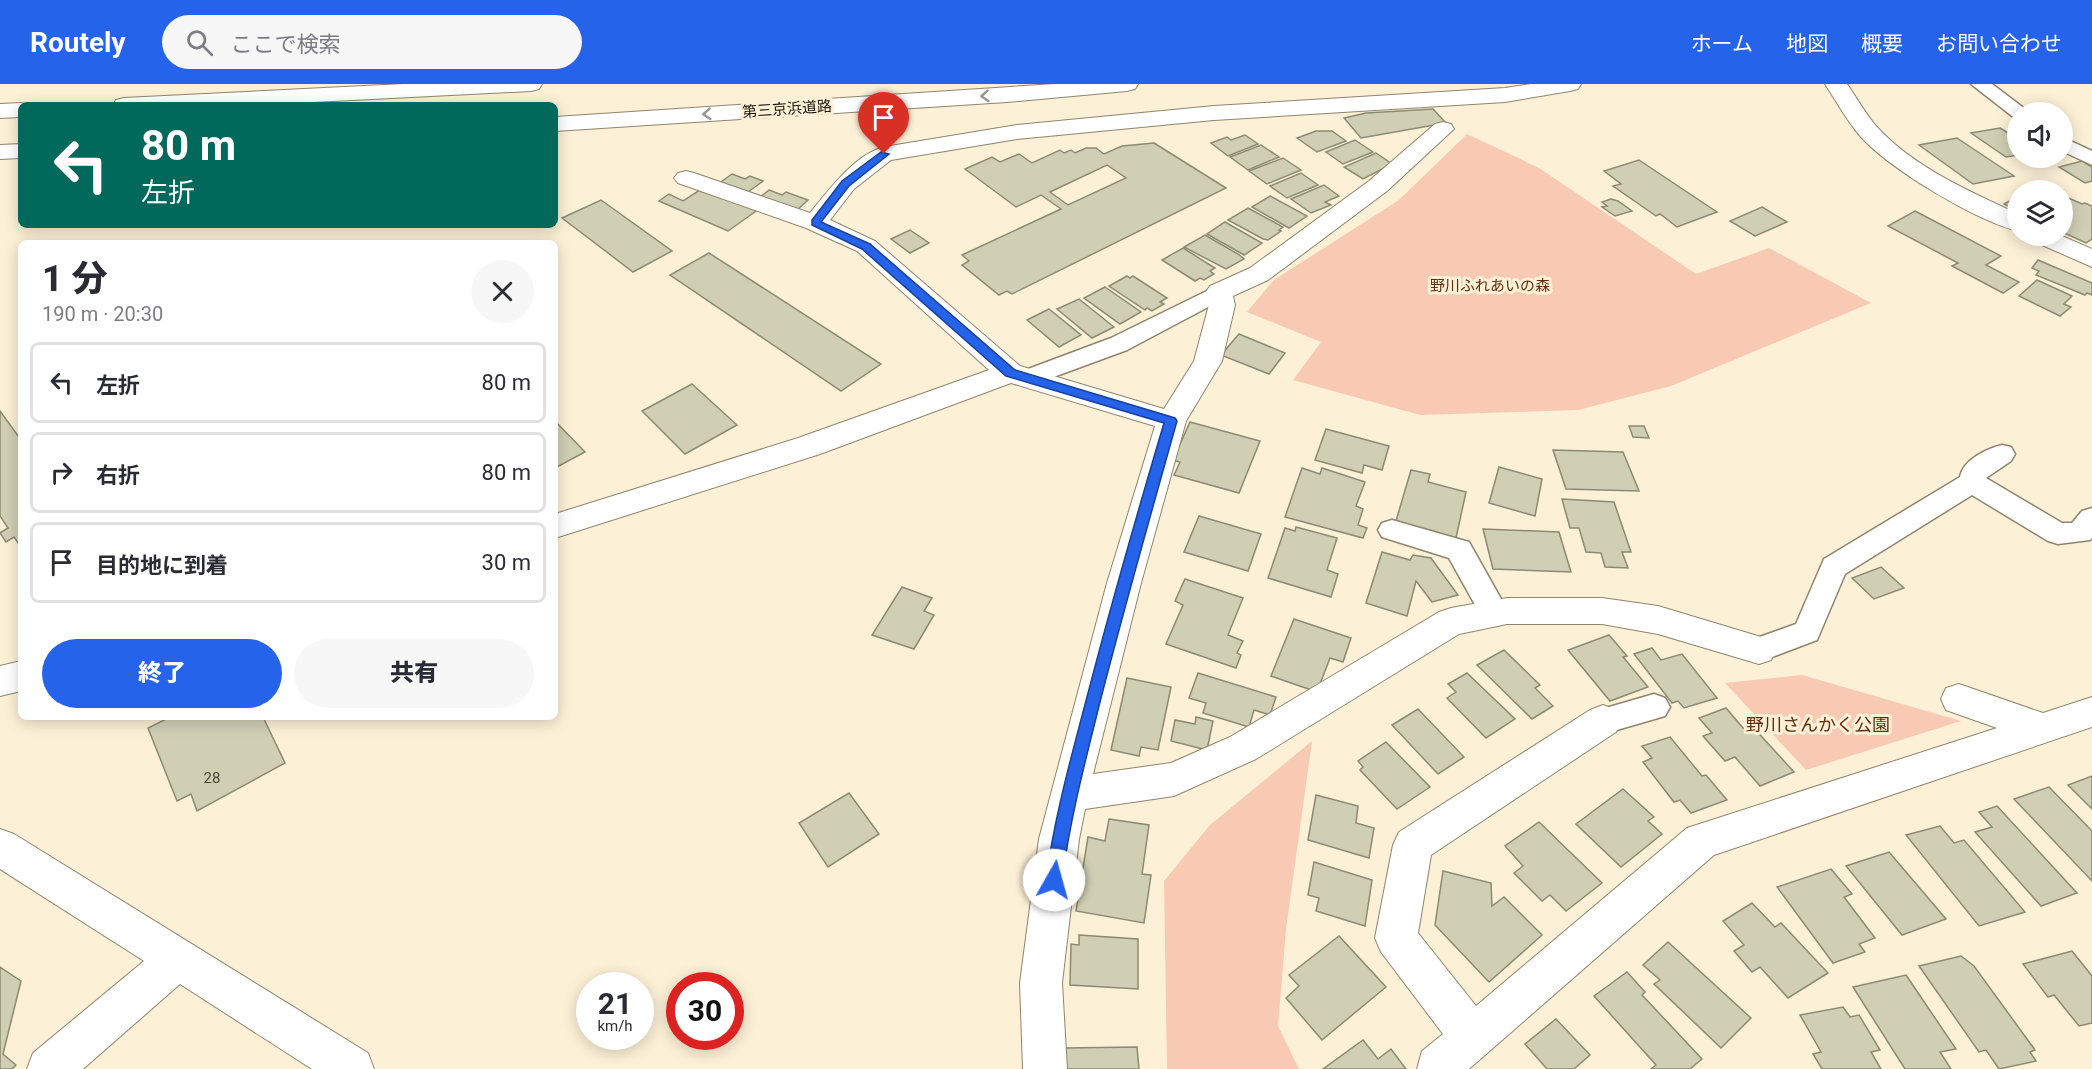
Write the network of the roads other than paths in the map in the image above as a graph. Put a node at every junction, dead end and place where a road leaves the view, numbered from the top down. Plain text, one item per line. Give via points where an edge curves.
1 (531, 84) edge
2 (1127, 84) edge
3 (1570, 84) edge
4 (1836, 84) edge
5 (1980, 84) edge
6 (182, 102) edge
7 (2007, 103) edge
8 (18, 110) edge
9 (0, 111) edge
10 (558, 124) edge
11 (1443, 129) dead end
12 (2073, 149) edge
13 (18, 151) edge
14 (0, 152) edge
15 (2092, 159) edge
16 (686, 178) dead end
17 (2007, 218) edge
18 (815, 223) junction
19 (2064, 246) edge
20 (2092, 259) edge
21 (1219, 292) junction
22 (1020, 375) junction
23 (1171, 421) junction
24 (2002, 454) dead end
25 (1972, 482) junction
26 (2092, 518) edge
27 (558, 525) edge
28 (1392, 530) dead end
29 (1494, 614) junction
30 (1760, 650) joint
31 (18, 677) edge
32 (0, 681) edge
33 (1959, 699) dead end
34 (1654, 706) dead end
35 (2092, 712) edge
36 (1603, 721) joint
37 (2042, 728) junction
38 (1069, 794) junction
39 (0, 847) edge
40 (178, 959) junction
41 (1473, 1037) junction
42 (1438, 1067) dead end
43 (49, 1069) edge
44 (352, 1069) edge
45 (1045, 1069) edge

1 - 6 main road
2 -> 10 main road, 第三京浜道路
3 - 18 main road via 1505,94 1214,113 1029,131 884,154 846,184
4 - 17 main road via 1872,136 1897,156
5 - 7 lane
8 - 9 main road
11 - 21 main road via 1378,186 1259,274
12 - 15 lane
13 - 14 main road
16 - 18 main road
18 - 22 main road via 866,246
19 - 20 main road
21 - 22 lane via 1119,344
21 - 23 main road via 1222,305 1208,361
22 - 23 main road
22 - 27 main road
23 - 38 main road
24 - 25 lane via 1974,471
25 - 26 lane via 2058,534 2080,533
25 - 30 lane via 1834,567 1807,632
28 - 29 lane via 1459,550
29 - 30 main road via 1602,611 1658,620
29 - 38 main road via 1451,622 1242,748 1174,779
31 - 32 main road
33 - 37 main road
34 - 36 lane
35 - 37 main road
36 - 41 main road via 1413,845 1396,938
37 - 41 main road via 1701,842
38 - 45 main road via 1059,839 1041,983
39 - 40 main road
40 - 43 main road
40 - 44 main road
41 - 42 main road

